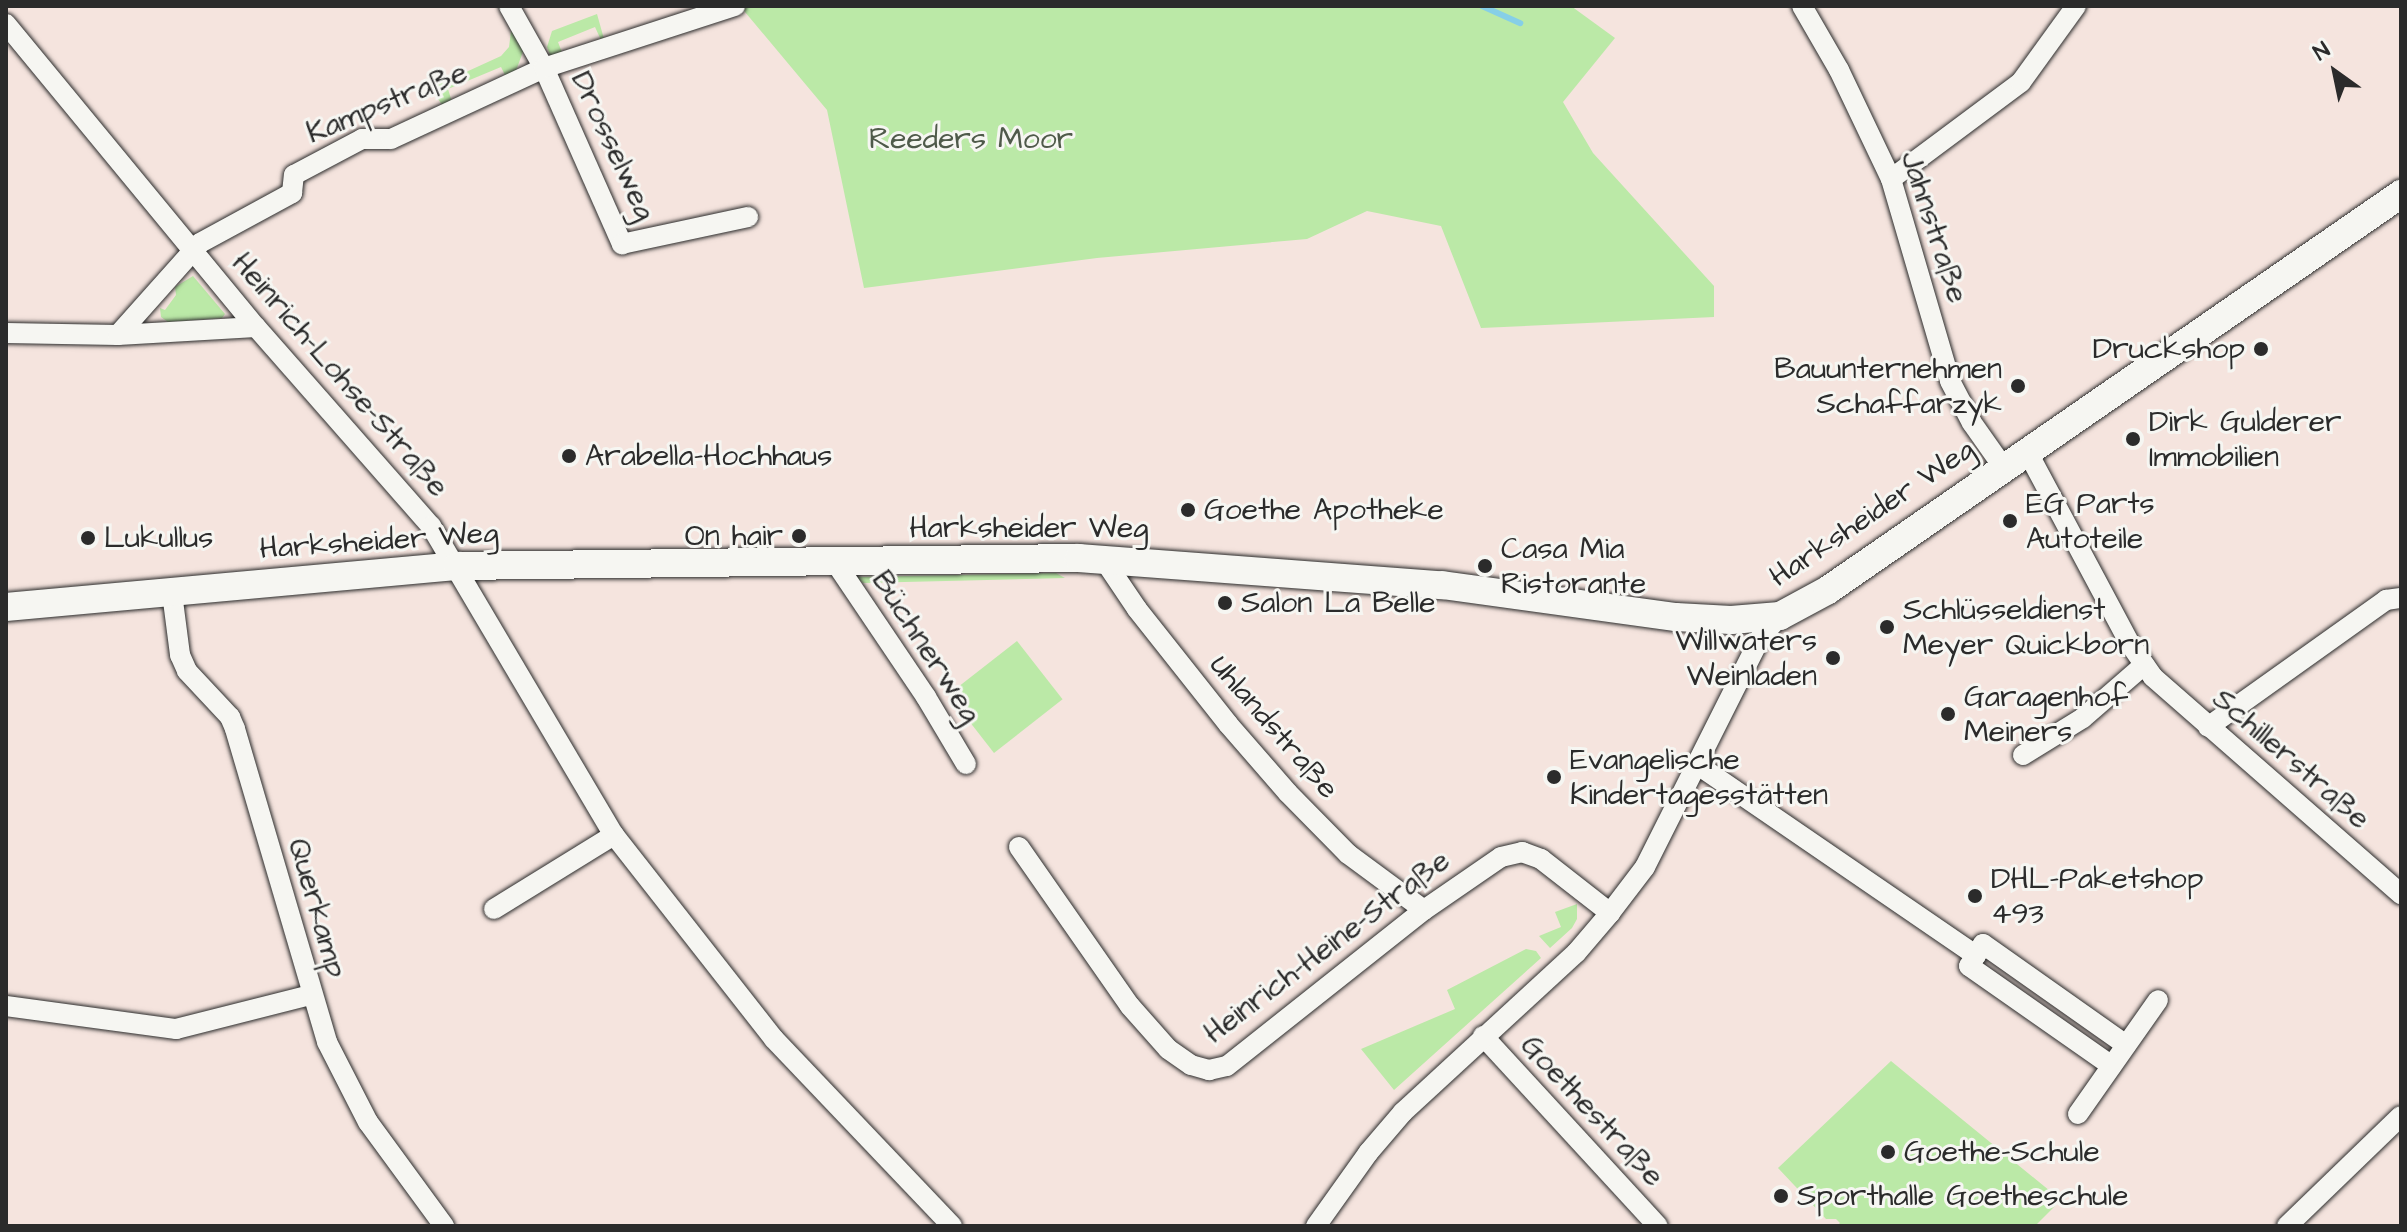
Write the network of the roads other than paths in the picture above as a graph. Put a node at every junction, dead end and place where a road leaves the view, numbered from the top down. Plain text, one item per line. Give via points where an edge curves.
1 (509, 6) edge
2 (735, 6) edge
3 (1802, 6) edge
4 (2076, 6) edge
5 (6, 24) edge
6 (544, 68) junction
7 (1891, 179) junction
8 (2401, 194) edge
9 (748, 217) dead end
10 (195, 253) junction
11 (256, 327) junction
12 (6, 333) edge
13 (118, 335) junction
14 (2015, 459) junction
15 (1104, 560) junction
16 (835, 562) junction
17 (458, 566) junction
18 (172, 593) junction
19 (2401, 598) edge
20 (6, 607) edge
21 (1780, 616) junction
22 (2144, 665) junction
23 (2208, 727) junction
24 (2023, 755) dead end
25 (966, 764) dead end
26 (1698, 765) junction
27 (614, 835) junction
28 (1019, 847) dead end
29 (2401, 894) edge
30 (494, 909) dead end
31 (1424, 910) junction
32 (1610, 913) junction
33 (1976, 955) junction
34 (310, 995) junction
35 (2158, 1000) dead end
36 (6, 1006) edge
37 (1483, 1036) junction
38 (2126, 1045) junction
39 (2112, 1066) junction
40 (2078, 1114) dead end
41 (2401, 1116) edge
42 (945, 1224) edge
43 (444, 1226) edge
44 (1316, 1226) edge
45 (1658, 1226) edge
46 (2287, 1226) edge

1 - 6 street, Drosselweg
2 - 6 street, Kampstraße
3 - 7 street, Jahnstraße
4 - 7 street via 2021,82
5 - 10 street, Heinrich-Lohse-Straße
6 - 9 street, Drosselweg via 622,244
6 - 10 street, Kampstraße via 391,139 362,139 294,175 292,193 200,243
7 - 14 street, Jahnstraße via 1950,381 1972,423
8 - 14 main road, Harksheider Weg
10 - 11 street, Heinrich-Lohse-Straße
10 - 13 street, Kampstraße
11 - 13 street
11 - 17 street, Heinrich-Lohse-Straße via 431,526
12 - 13 street
14 - 21 main road, Harksheider Weg via 1828,590
14 - 22 street, Schillerstraße
15 - 16 main road, Harksheider Weg
15 - 21 main road, Harksheider Weg via 1442,585 1676,617
15 - 31 street, Uhlandstraße via 1137,609 1288,793 1348,854
16 - 17 main road, Harksheider Weg
16 - 25 street, Büchnerweg
17 - 18 main road, Harksheider Weg
17 - 27 street, Heinrich-Lohse-Straße
18 - 20 main road, Harksheider Weg
18 - 34 street, Querkamp via 187,671 235,729
19 - 23 street via 2386,600
21 - 26 street, Goethestraße via 1760,638
22 - 23 street, Schillerstraße
22 - 24 street via 2083,718
23 - 29 street, Schillerstraße
26 - 32 street, Goethestraße via 1645,867
26 - 33 street
27 - 30 street
27 - 42 street, Heinrich-Lohse-Straße via 774,1039
28 - 31 street, Heinrich-Heine-Straße via 1130,1006 1168,1049 1209,1070 1227,1066
31 - 32 street, Heinrich-Heine-Straße via 1501,857 1522,852 1541,859
32 - 37 street, Goethestraße via 1576,953
33 - 38 street via 1983,944
33 - 39 street via 1969,966
34 - 36 street via 176,1029
34 - 43 street, Querkamp via 327,1042 368,1122
35 - 38 street
37 - 44 street, Goethestraße via 1403,1112
37 - 45 street, Goethestraße
38 - 39 street
39 - 40 street
41 - 46 street

